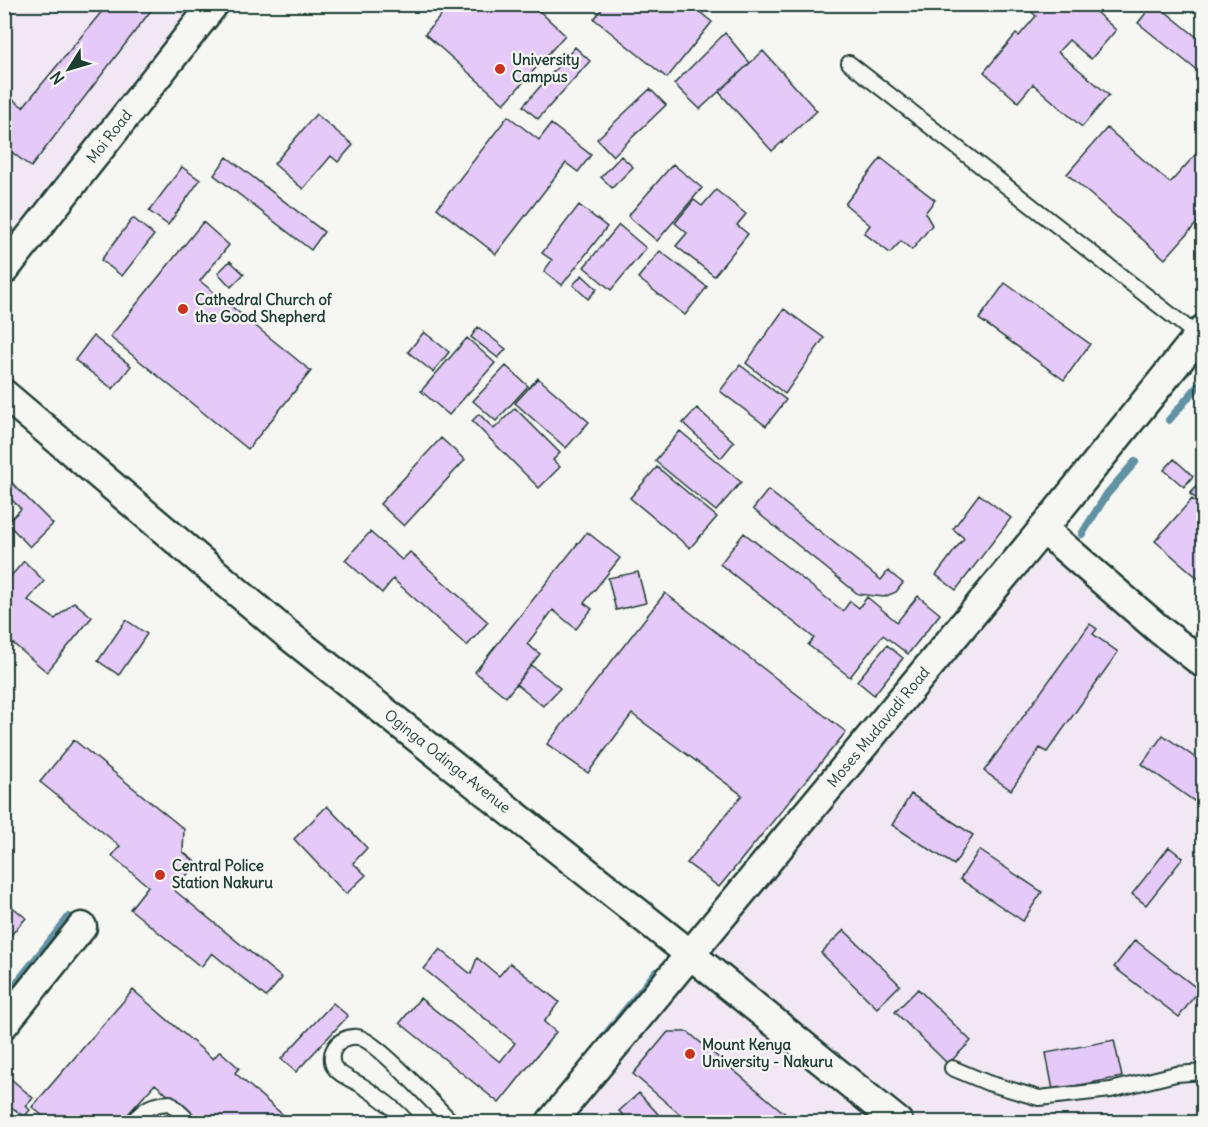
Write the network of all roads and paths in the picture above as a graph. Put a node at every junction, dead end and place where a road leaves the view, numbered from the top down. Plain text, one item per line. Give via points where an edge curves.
1 (214, 4) edge
2 (849, 63) dead end
3 (4, 270) edge
4 (1201, 332) edge
5 (4, 394) edge
6 (1043, 530) junction
7 (1203, 664) edge
8 (82, 927) dead end
9 (691, 955) junction
10 (4, 1024) edge
11 (952, 1068) dead end
12 (1203, 1072) edge
13 (132, 1122) edge
14 (190, 1122) edge
15 (407, 1122) edge
16 (452, 1122) edge
17 (551, 1122) edge
18 (898, 1122) edge

1 - 3 street, Moi Road
2 - 4 lane
4 - 6 street, Moses Mudavadi Road
5 - 9 street, Oginga Odinga Avenue via 287,634
6 - 7 street
6 - 9 street, Moses Mudavadi Road
8 - 10 street
9 - 17 street, Moses Mudavadi Road
9 - 18 street, Oginga Odinga Avenue
11 - 12 lane via 1039,1098 1110,1090 1176,1074
13 - 14 lane via 155,1104 170,1103
15 - 16 lane via 334,1066 332,1056 344,1039 358,1036 380,1049

